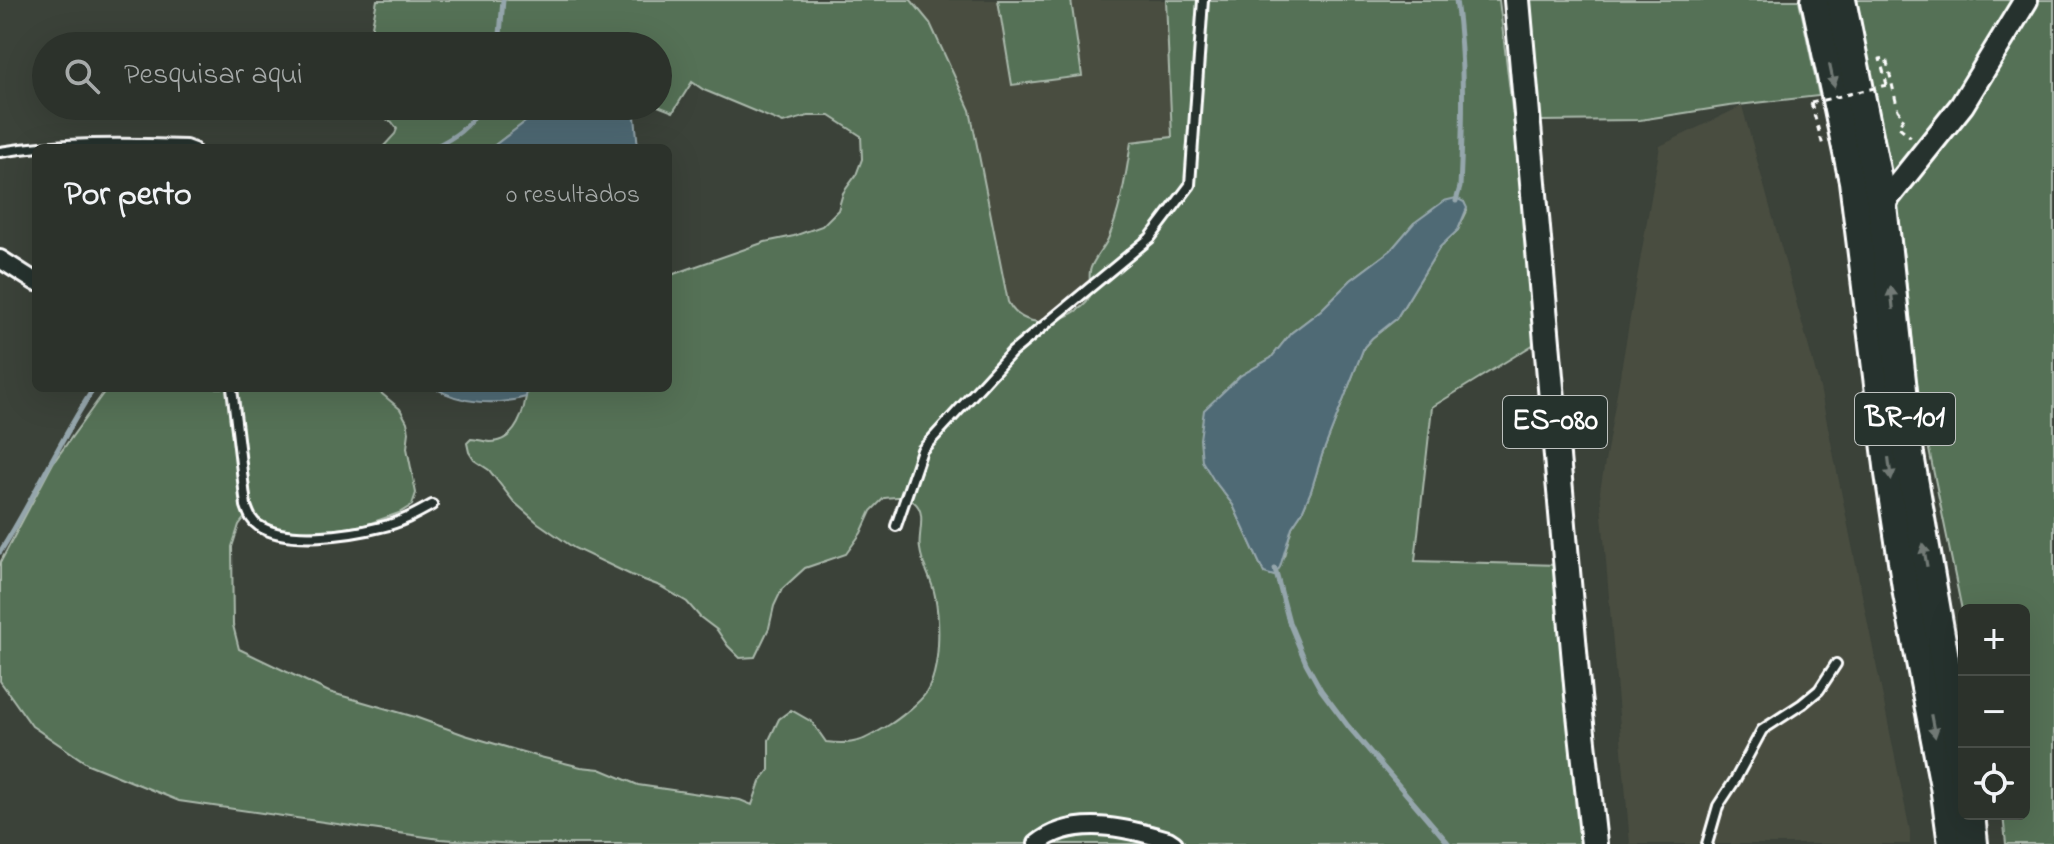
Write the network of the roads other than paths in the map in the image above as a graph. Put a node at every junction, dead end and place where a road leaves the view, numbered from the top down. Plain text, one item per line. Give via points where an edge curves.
1 (1203, 0) edge
2 (1517, 0) edge
3 (1816, 0) edge
4 (1841, 0) edge
5 (2026, 0) edge
6 (32, 147) edge
7 (0, 152) edge
8 (1882, 205) junction
9 (0, 259) edge
10 (32, 279) edge
11 (232, 392) edge
12 (432, 505) dead end
13 (896, 526) dead end
14 (1836, 664) dead end
15 (1960, 748) edge
16 (1971, 820) edge
17 (1037, 844) edge
18 (1174, 844) edge
19 (1594, 844) edge
20 (1707, 844) edge
21 (1953, 844) edge
22 (1973, 844) edge

1 - 13 lane via 1190,185 1150,238 1011,353 922,450
2 - 19 main road, ES-080
3 -> 21 highway, BR-101 via 1854,181 1908,594
4 - 8 highway, BR-101
5 - 8 street via 1962,105
6 - 7 lane
15 -> 8 highway, BR-101 via 1909,455
9 - 10 street
11 - 12 lane via 246,506 258,525 290,535 353,532 398,522
14 - 20 lane via 1819,690 1762,730 1718,806
16 - 22 highway
17 - 18 street via 1081,826 1128,828

